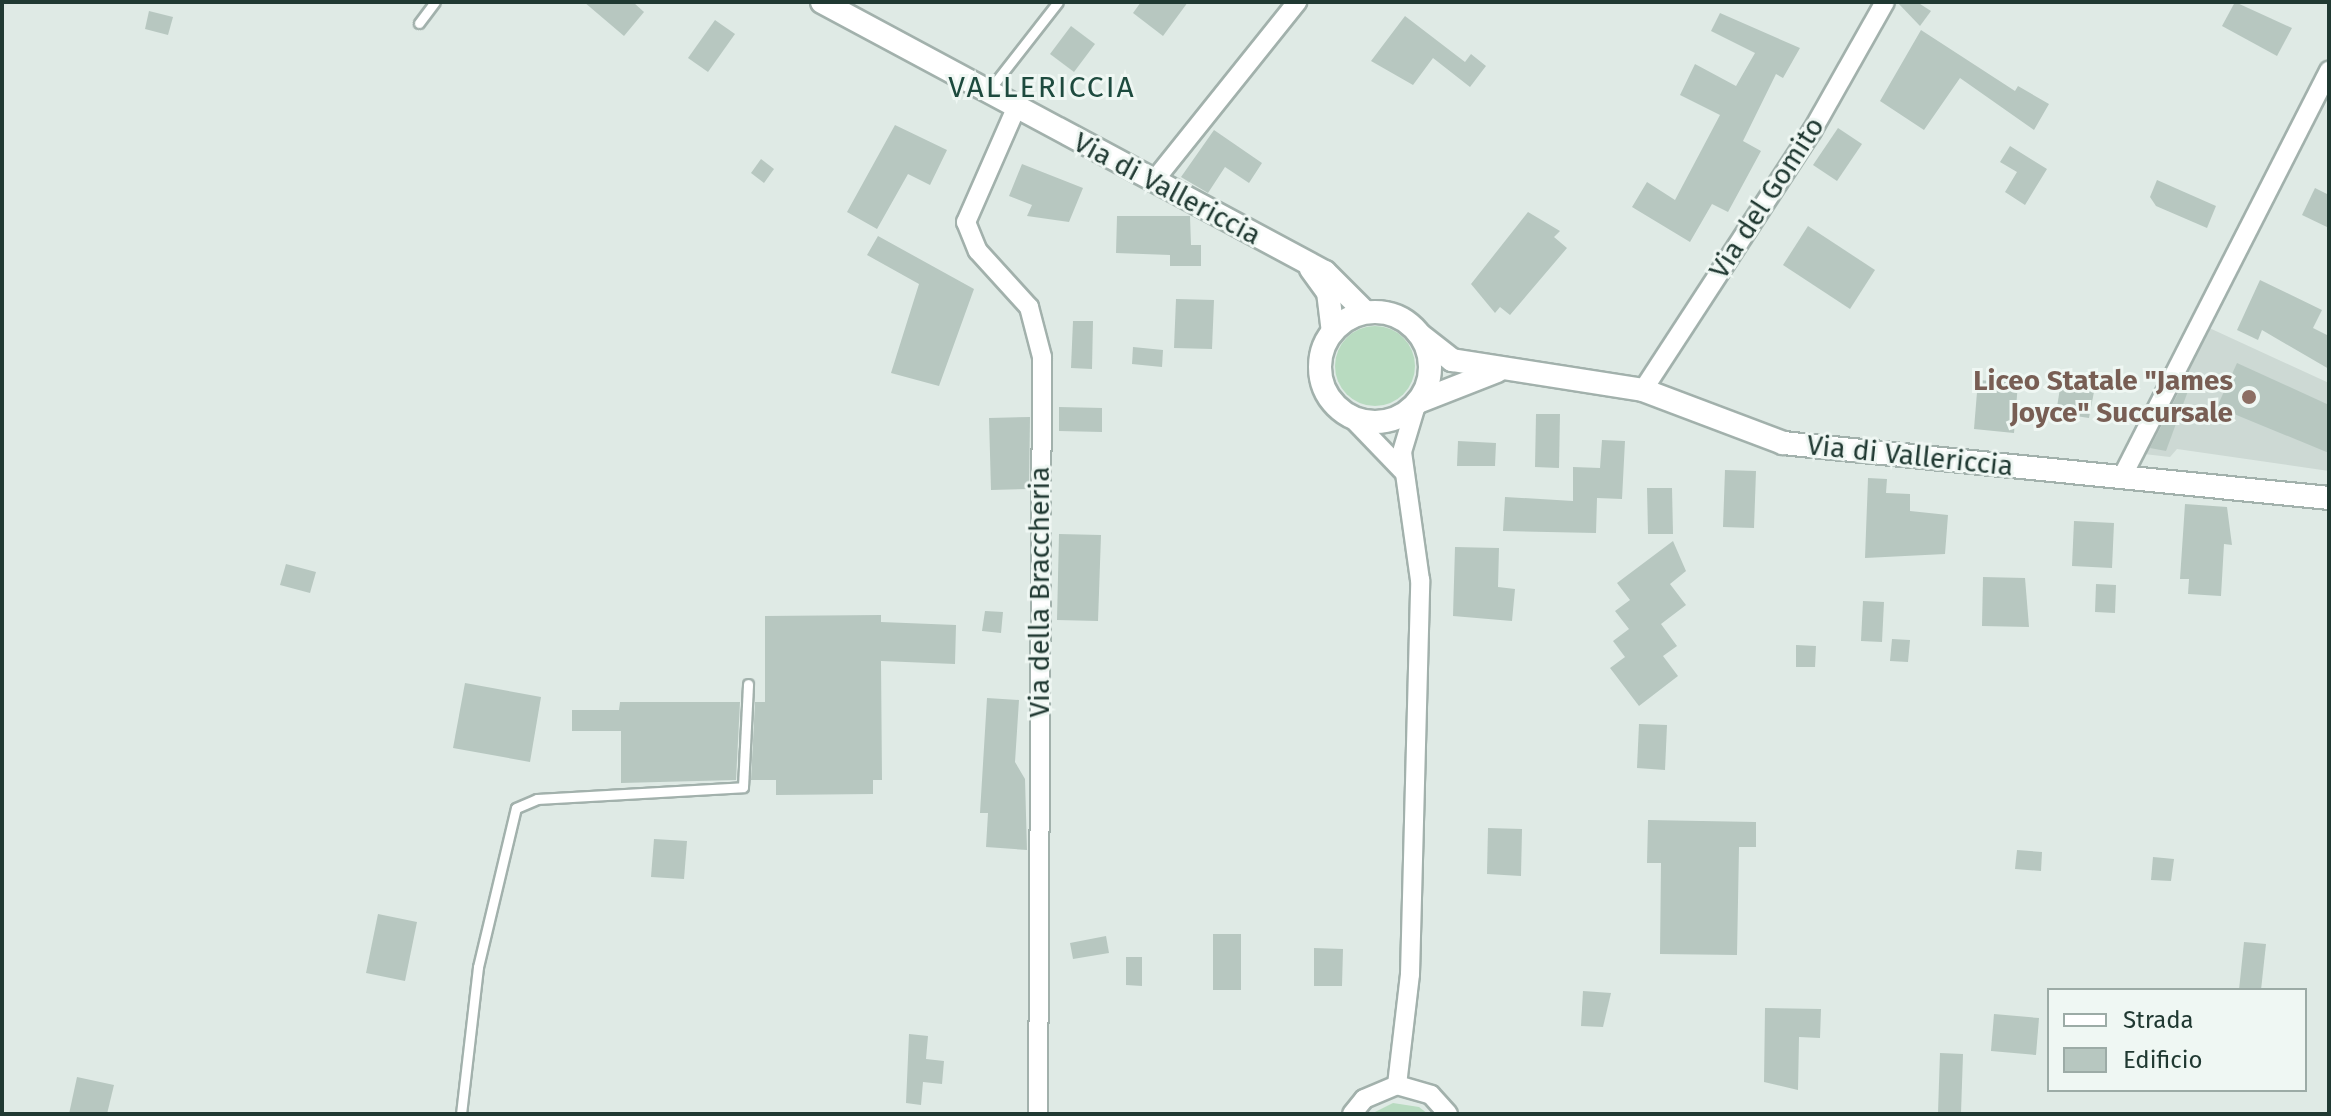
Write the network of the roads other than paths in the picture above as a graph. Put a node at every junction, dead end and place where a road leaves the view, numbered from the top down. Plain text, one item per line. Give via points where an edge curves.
1 (435, 2) edge
2 (822, 2) edge
3 (1058, 2) edge
4 (1297, 2) edge
5 (1885, 2) edge
6 (419, 23) dead end
7 (2329, 70) edge
8 (990, 89) junction
9 (1017, 106) junction
10 (1153, 182) junction
11 (1302, 260) junction
12 (1365, 312) junction
13 (1333, 331) junction
14 (1420, 335) junction
15 (1502, 369) junction
16 (1643, 390) junction
17 (1417, 402) junction
18 (1350, 416) junction
19 (1404, 474) junction
20 (2123, 475) junction
21 (2329, 498) edge
22 (748, 684) dead end
23 (1397, 1085) junction
24 (461, 1114) edge
25 (1038, 1114) edge
26 (1352, 1114) edge
27 (1448, 1114) edge

1 - 6 lane
2 - 8 street, Via di Vallericcia
3 - 8 lane
4 - 10 street
5 - 16 street, Via del Gomito via 1812,131
7 - 20 street
8 - 9 street, Via di Vallericcia
9 - 10 street, Via di Vallericcia
9 - 25 street, Via della Braccheria via 966,214 978,251 1029,307 1042,357
10 - 11 street, Via di Vallericcia
11 - 12 street, Via di Vallericcia via 1337,280
11 - 13 street, Via di Vallericcia via 1328,292
12 - 13 street
12 - 14 street, Via di Vallericcia via 1396,315
13 - 18 street, Via di Vallericcia via 1320,372 1333,402
14 - 15 street, Via di Vallericcia via 1452,360
14 - 17 street via 1430,372
15 - 16 street, Via di Vallericcia
15 - 17 street, Via di Vallericcia
16 - 20 street, Via di Vallericcia via 1783,443
17 - 18 street, Via di Vallericcia via 1386,421
17 - 19 street via 1404,436
18 - 19 street via 1393,453
19 - 23 street via 1420,580 1410,974
20 - 21 street, Via di Vallericcia
22 - 24 lane via 743,787 537,799 511,815 476,978
23 - 26 street via 1364,1099
23 - 27 street via 1431,1095

